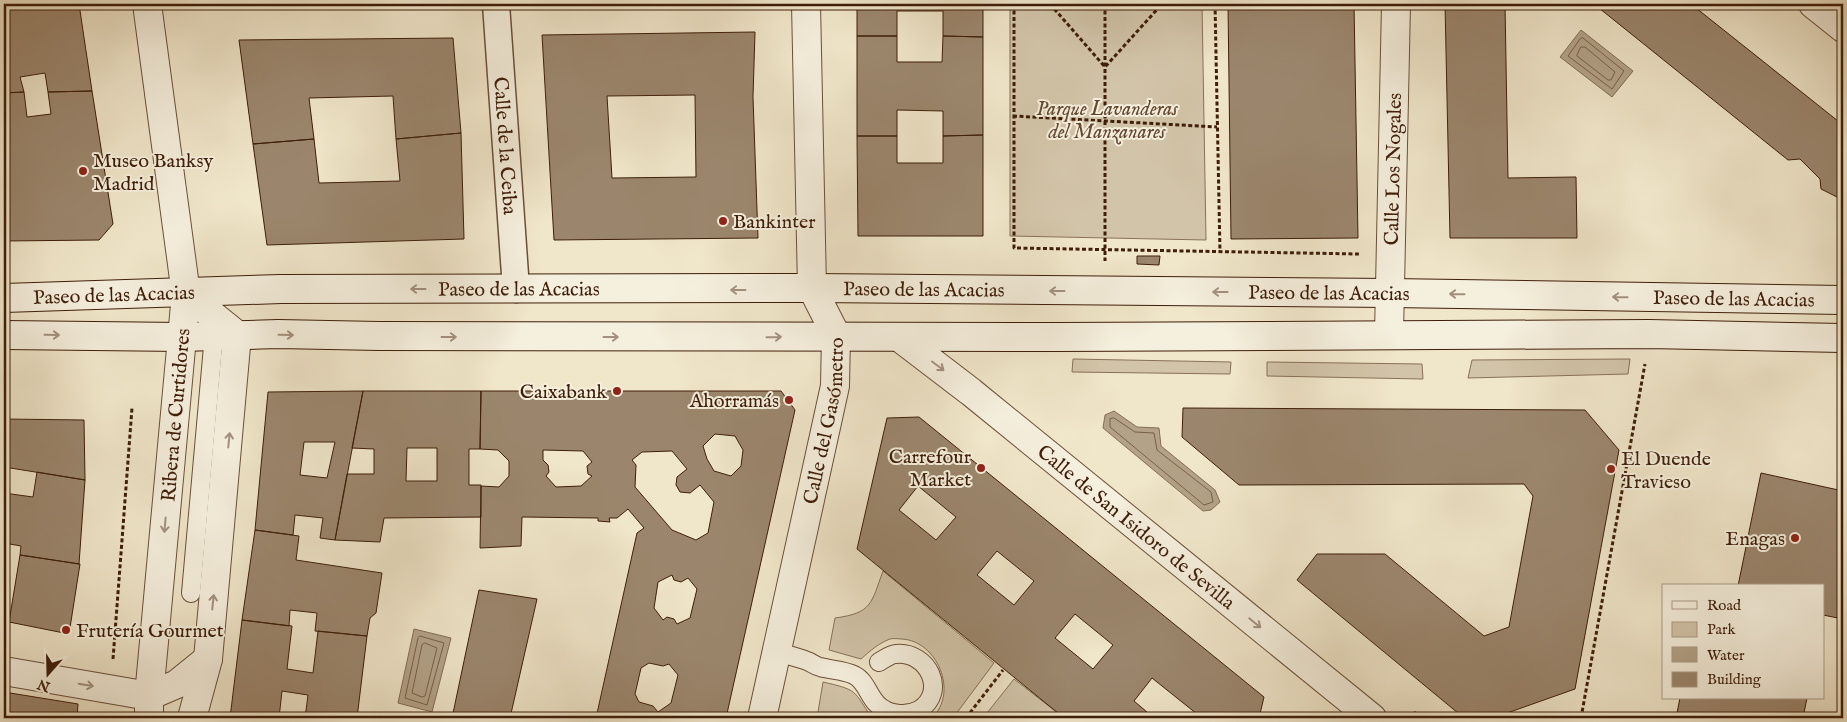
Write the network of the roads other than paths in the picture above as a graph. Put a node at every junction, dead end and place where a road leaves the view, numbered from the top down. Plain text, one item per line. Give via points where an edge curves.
1 (147, 4) edge
2 (496, 4) edge
3 (806, 4) edge
4 (1396, 4) edge
5 (1813, 4) edge
6 (1843, 28) edge
7 (812, 288) junction
8 (516, 290) junction
9 (1391, 293) junction
10 (186, 294) junction
11 (4, 298) edge
12 (1843, 300) edge
13 (4, 334) edge
14 (1390, 334) junction
15 (226, 335) junction
16 (836, 335) junction
17 (182, 337) junction
18 (899, 337) junction
19 (1843, 338) edge
20 (191, 593) dead end
21 (777, 652) junction
22 (208, 659) junction
23 (879, 662) dead end
24 (4, 671) edge
25 (149, 707) edge
26 (192, 718) edge
27 (762, 718) edge
28 (1372, 718) edge

1 - 10 main road
2 - 8 street, Calle de la Ceiba
3 - 7 main road, Calle del Gasómetro
4 - 9 main road, Calle Los Nogales
5 - 6 main road
7 -> 8 main road, Paseo de las Acacias
9 -> 7 main road, Paseo de las Acacias
7 - 16 main road, Calle del Gasómetro
8 -> 10 main road, Paseo de las Acacias via 281,289
12 -> 9 main road, Paseo de las Acacias
9 - 14 main road, Calle Los Nogales
10 - 11 main road, Paseo de las Acacias
10 - 15 main road, Ribera de Curtidores
10 - 17 main road, Ribera de Curtidores
13 -> 17 main road, Paseo de las Acacias
14 - 18 main road, Paseo de las Acacias
14 - 19 main road, Paseo de las Acacias
15 -> 16 main road, Paseo de las Acacias
15 - 17 main road, Paseo de las Acacias
15 - 20 lane
22 -> 15 main road
16 - 18 main road, Paseo de las Acacias
16 - 21 main road, Calle del Gasómetro via 835,386
17 -> 25 main road, Ribera de Curtidores
18 -> 28 main road, Calle de San Isidoro de Sevilla
21 - 23 lane via 854,675 877,704 890,713 906,714 920,709 931,696 933,679 925,664 911,654 894,654
21 - 27 main road, Calle del Gasómetro
22 - 25 main road
22 - 26 main road
24 -> 25 main road

